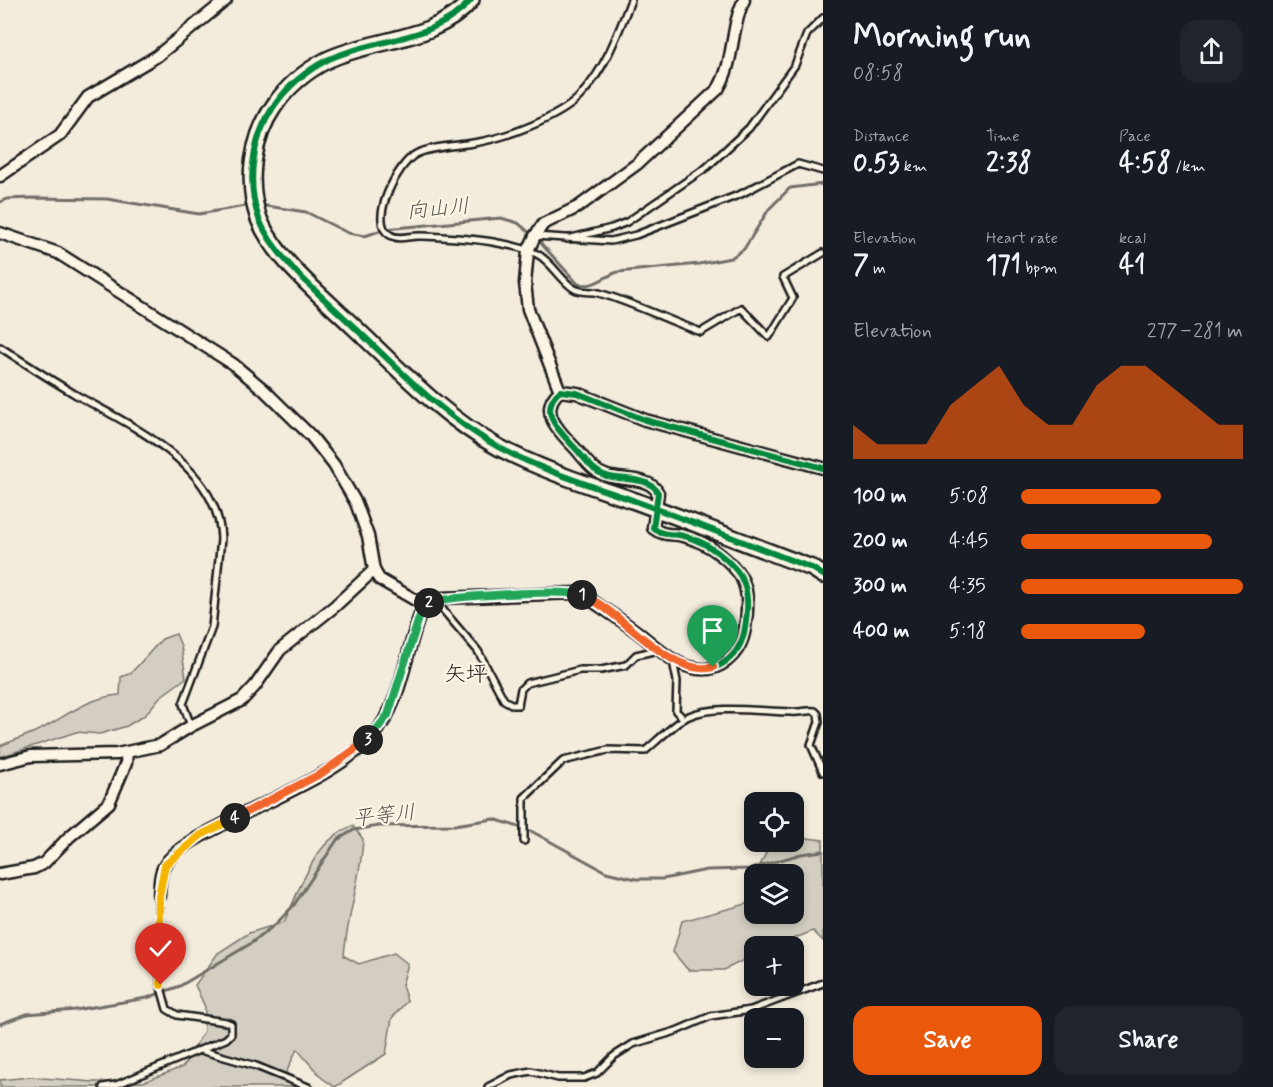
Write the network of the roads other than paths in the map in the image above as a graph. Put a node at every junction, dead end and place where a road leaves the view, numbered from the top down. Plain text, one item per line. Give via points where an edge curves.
1 (226, 0) edge
2 (471, 0) edge
3 (631, 0) edge
4 (744, 0) edge
5 (823, 18) edge
6 (823, 171) edge
7 (0, 176) edge
8 (535, 236) junction
9 (3, 237) edge
10 (567, 239) junction
11 (528, 252) junction
12 (823, 253) edge
13 (0, 347) edge
14 (560, 391) junction
15 (823, 468) edge
16 (656, 509) junction
17 (374, 570) junction
18 (823, 575) edge
19 (439, 600) junction
20 (424, 605) junction
21 (660, 649) junction
22 (673, 659) junction
23 (684, 719) junction
24 (191, 726) junction
25 (127, 752) junction
26 (0, 764) edge
27 (823, 772) edge
28 (523, 838) dead end
29 (0, 874) edge
30 (159, 896) joint
31 (823, 983) edge
32 (201, 1050) junction
33 (103, 1087) edge
34 (308, 1087) edge
35 (488, 1087) edge

1 - 7 street via 157,56 88,97 60,135
2 - 16 street via 439,26 330,59 306,72 274,105 255,146 253,195 259,218 278,249 304,279 464,426 528,462
3 - 11 lane via 612,47 580,97 536,125 478,143 416,154 401,167 381,208 382,226 391,237 497,243
4 - 8 street via 738,11 727,75 718,89 637,164 579,207 543,224
5 - 10 lane via 807,34 795,65 749,128 707,167 627,222
6 - 10 lane via 798,164 741,194 636,235 611,241
8 - 10 lane
8 - 11 street
9 - 17 street via 58,252 233,364 263,389 334,465 356,503 368,536
11 - 12 lane via 538,254 580,292 606,295 701,332 741,308 769,337 793,298 783,277
11 - 14 street via 528,309
13 - 24 lane via 164,447 185,464 216,511 221,538 212,627 183,704
14 - 15 street via 578,393 645,420
14 - 16 street via 550,408 559,430 594,469 607,476 648,482 656,488
16 - 18 street
16 - 22 street via 654,528 707,545 738,572 747,595 744,638 729,660 705,669 690,668
17 - 20 street via 379,579
17 - 24 street via 280,650 243,700
19 - 20 street
19 - 21 street via 576,593
19 - 21 lane via 478,651 504,700 513,705 518,705 521,689 528,683 580,670 627,665 636,655
20 - 30 street via 388,715 373,735 322,773 201,835 178,852 165,865
21 - 22 street
22 - 23 lane via 676,711
23 - 27 lane via 716,710 814,711 819,722 812,745
23 - 28 lane via 645,751 608,750 563,761 524,798
24 - 25 street via 160,745
25 - 26 street via 31,756
25 - 29 street via 109,803 44,863
30 - 32 lane via 161,985 167,1009 177,1015 231,1024 231,1034 226,1039
31 - 35 lane via 751,1010 711,1016 633,1044 597,1073 584,1078 531,1071 511,1075
32 - 33 lane
32 - 34 lane

